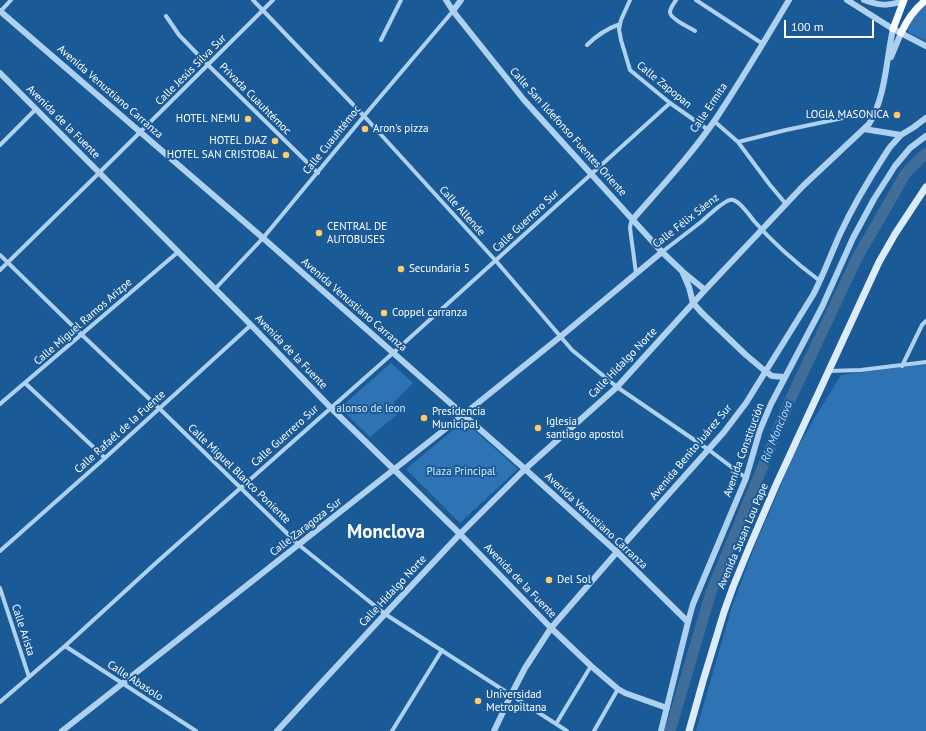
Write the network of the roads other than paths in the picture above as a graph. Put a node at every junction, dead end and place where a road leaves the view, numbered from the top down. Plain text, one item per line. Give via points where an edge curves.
1 (11, 0) edge
2 (253, 0) edge
3 (273, 0) edge
4 (401, 0) edge
5 (446, 0) edge
6 (461, 0) edge
7 (630, 0) edge
8 (676, 0) edge
9 (696, 0) edge
10 (789, 0) edge
11 (847, 0) edge
12 (864, 0) edge
13 (906, 0) edge
14 (926, 0) edge
15 (884, 5) junction
16 (264, 10) junction
17 (862, 10) junction
18 (453, 11) junction
19 (0, 12) edge
20 (166, 16) dead end
21 (620, 24) junction
22 (893, 29) junction
23 (695, 31) dead end
24 (901, 33) junction
25 (381, 40) dead end
26 (763, 44) junction
27 (587, 45) dead end
28 (926, 46) edge
29 (888, 62) junction
30 (208, 65) junction
31 (0, 73) edge
32 (670, 103) junction
33 (36, 109) junction
34 (876, 111) junction
35 (364, 116) junction
36 (926, 118) edge
37 (714, 121) junction
38 (707, 129) junction
39 (864, 129) junction
40 (140, 132) junction
41 (901, 135) junction
42 (926, 136) edge
43 (738, 142) junction
44 (0, 145) edge
45 (99, 173) junction
46 (318, 173) junction
47 (591, 174) junction
48 (926, 187) edge
49 (786, 204) junction
50 (633, 219) junction
51 (762, 230) junction
52 (263, 238) junction
53 (178, 252) junction
54 (662, 252) junction
55 (0, 255) edge
56 (496, 261) junction
57 (8, 262) junction
58 (0, 270) edge
59 (682, 271) junction
60 (636, 273) junction
61 (820, 282) junction
62 (215, 290) junction
63 (705, 290) junction
64 (693, 303) junction
65 (926, 321) edge
66 (251, 325) junction
67 (82, 335) junction
68 (560, 337) junction
69 (393, 353) junction
70 (926, 362) edge
71 (902, 366) junction
72 (765, 371) junction
73 (829, 371) junction
74 (784, 377) junction
75 (25, 383) junction
76 (616, 387) junction
77 (0, 404) edge
78 (331, 408) junction
79 (160, 409) junction
80 (464, 415) junction
81 (709, 450) junction
82 (105, 458) junction
83 (525, 469) junction
84 (394, 470) junction
85 (746, 478) junction
86 (241, 488) junction
87 (460, 534) junction
88 (299, 545) junction
89 (0, 550) edge
90 (617, 552) junction
91 (0, 588) edge
92 (384, 614) junction
93 (688, 622) junction
94 (551, 628) junction
95 (64, 646) junction
96 (442, 650) junction
97 (591, 666) junction
98 (28, 677) junction
99 (122, 684) junction
100 (618, 689) junction
101 (510, 695) junction
102 (0, 702) edge
103 (667, 708) junction
104 (556, 724) junction
105 (62, 731) edge
106 (196, 731) edge
107 (277, 731) edge
108 (392, 731) edge
109 (494, 731) edge
110 (567, 731) edge
111 (594, 731) edge
112 (661, 731) edge
113 (689, 731) edge

1 - 19 street
2 - 16 street, Calle Allende
3 - 16 street, Calle Jesús Silva Sur
4 - 25 street
5 - 18 street, Calle San Ildefonso Fuentes Oriente
6 - 18 street, Calle Cuauhtémoc
7 - 21 street, Calle Zapopan
8 - 23 street via 670,15
9 - 26 street
10 - 26 street, Calle Ermita
11 - 17 street
12 - 15 street
13 - 15 street
13 - 22 main road
14 - 24 main road via 910,16
15 - 17 street
16 - 30 street, Calle Jesús Silva Sur
16 - 35 street, Calle Allende
17 - 22 street
18 - 35 street, Calle Cuauhtémoc
18 - 47 street, Calle San Ildefonso Fuentes Oriente via 524,100
19 - 40 street, Avenida Venustiano Carranza
20 - 30 street, Privada Cuauhtémoc via 179,35
21 - 27 street via 604,31
21 - 32 street, Calle Zapopan via 621,40 630,70
22 - 24 street
22 - 29 street, Calle Hidalgo Norte
24 - 28 street
24 - 29 street, Calle Hidalgo Norte
26 - 37 street, Calle Ermita
29 - 34 street, Calle Hidalgo Norte
30 - 40 street, Calle Jesús Silva Sur
30 - 46 street, Privada Cuauhtémoc
31 - 33 street, Avenida de la Fuente
32 - 38 street, Calle Zapopan
32 - 47 street, Calle Guerrero Sur
33 - 44 street
33 - 45 street, Avenida de la Fuente
34 - 39 street, Calle Hidalgo Norte
34 - 43 street
35 - 46 street, Calle Cuauhtémoc
35 - 56 street, Calle Allende
36 - 41 street, Avenida Benito Juárez Sur
37 - 38 street, Calle Ermita
37 - 43 street
38 - 50 street, Calle Ermita
39 - 41 street
39 - 49 street, Calle Hidalgo Norte
40 - 45 street, Calle Jesús Silva Sur
40 - 52 street, Avenida Venustiano Carranza
41 - 61 street, Avenida Benito Juárez Sur via 890,147 854,205
42 - 74 street, Avenida Constitución via 910,148 895,166 874,199 853,238 822,307
43 - 49 street
45 - 53 street, Avenida de la Fuente
45 - 57 street, Calle Jesús Silva Sur
46 - 52 street, Calle Cuauhtémoc
47 - 50 street, Calle San Ildefonso Fuentes Oriente
47 - 56 street, Calle Guerrero Sur
48 - 73 main road, Avenida Susan Lou Pape via 884,252
49 - 51 street, Calle Hidalgo Norte
50 - 54 street, Calle San Ildefonso Fuentes Oriente
50 - 60 street via 630,228
51 - 54 street, Calle Félix Sáenz via 740,204 729,200
51 - 61 street, Calle Félix Sáenz via 789,257
51 - 63 street, Calle Hidalgo Norte
52 - 62 street, Calle Cuauhtémoc
52 - 69 street, Avenida Venustiano Carranza
53 - 62 street, Avenida de la Fuente
53 - 67 street, Calle Miguel Ramos Arizpe
54 - 59 street, Calle San Ildefonso Fuentes Oriente
54 - 60 street, Calle Félix Sáenz
55 - 57 street, Calle Miguel Blanco Poniente
56 - 68 street, Calle Allende
56 - 69 street, Calle Guerrero Sur
57 - 58 street, Calle Jesús Silva Sur
57 - 67 street, Calle Miguel Blanco Poniente
59 - 63 street, Calle San Ildefonso Fuentes Oriente
59 - 64 street, Calle San Ildefonso Fuentes Oriente
60 - 68 street, Calle Félix Sáenz
61 - 72 street, Avenida Benito Juárez Sur
62 - 66 street, Avenida de la Fuente
63 - 64 street, Calle Hidalgo Norte
64 - 72 street, Calle San Ildefonso Fuentes Oriente
64 - 76 street, Calle Hidalgo Norte
65 - 71 street
66 - 78 street, Avenida de la Fuente
66 - 79 street, Calle Rafaél de la Fuente
67 - 75 street, Calle Miguel Ramos Arizpe
67 - 79 street, Calle Miguel Blanco Poniente
68 - 76 street, Calle Allende
68 - 80 street, Calle Zaragoza Sur
69 - 78 street, Calle Guerrero Sur
69 - 80 street, Avenida Venustiano Carranza
70 - 71 street
71 - 73 street
72 - 74 street, Calle San Ildefonso Fuentes Oriente via 772,376
72 - 81 street, Avenida Benito Juárez Sur via 746,403
73 - 113 main road, Avenida Susan Lou Pape via 776,484 733,587
74 - 85 street, Avenida Constitución via 760,430
75 - 77 street, Calle Miguel Ramos Arizpe
75 - 82 street
76 - 81 street, Calle Allende
76 - 83 street, Calle Hidalgo Norte
78 - 84 street, Avenida de la Fuente
78 - 86 street, Calle Guerrero Sur
79 - 82 street, Calle Rafaél de la Fuente
79 - 86 street, Calle Miguel Blanco Poniente
80 - 83 street, Avenida Venustiano Carranza
80 - 84 street, Calle Zaragoza Sur
81 - 85 street, Calle Allende
81 - 90 street, Avenida Benito Juárez Sur
82 - 89 street, Calle Rafaél de la Fuente
83 - 87 street, Calle Hidalgo Norte
83 - 90 street, Avenida Venustiano Carranza
84 - 87 street, Avenida de la Fuente
84 - 88 street, Calle Zaragoza Sur
85 - 93 street, Avenida Constitución
86 - 88 street, Calle Miguel Blanco Poniente
86 - 95 street, Calle Guerrero Sur
87 - 92 street, Calle Hidalgo Norte
87 - 94 street, Avenida de la Fuente
88 - 92 street, Calle Miguel Blanco Poniente
88 - 99 street, Calle Zaragoza Sur
90 - 93 street, Avenida Venustiano Carranza
90 - 94 street, Avenida Benito Juárez Sur
91 - 98 street, Calle Arista
92 - 96 street, Calle Miguel Blanco Poniente
92 - 107 street, Calle Hidalgo Norte
93 - 103 street, Avenida Constitución
94 - 97 street, Avenida de la Fuente
94 - 101 street, Avenida Benito Juárez Sur
95 - 98 street, Calle Guerrero Sur
95 - 99 street, Calle Abasolo
96 - 101 street, Calle Miguel Blanco Poniente
96 - 108 street
97 - 100 street, Avenida de la Fuente
97 - 104 street
98 - 102 street, Calle Guerrero Sur
99 - 105 street, Calle Zaragoza Sur
99 - 106 street, Calle Abasolo
100 - 103 street, Avenida de la Fuente
100 - 111 street
101 - 104 street, Calle Miguel Blanco Poniente
101 - 109 street, Avenida Benito Juárez Sur
103 - 112 street, Avenida Constitución
104 - 110 street, Calle Miguel Blanco Poniente

